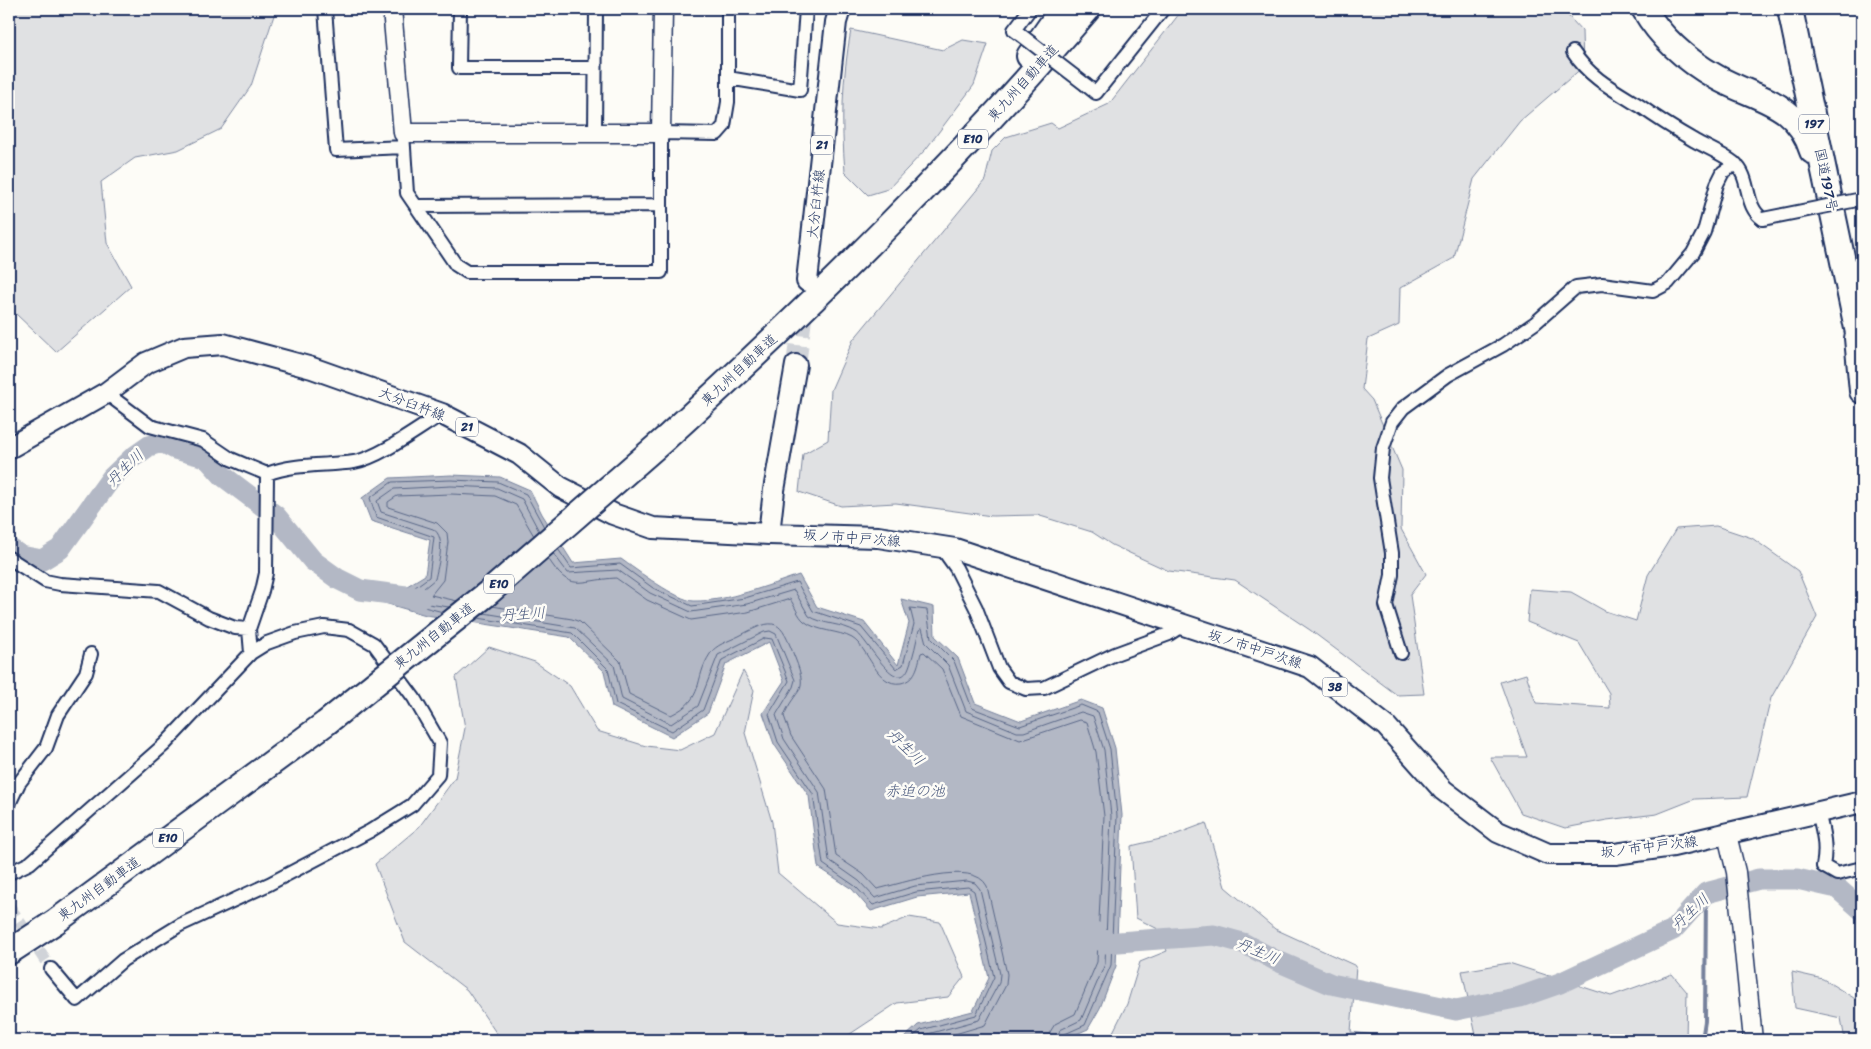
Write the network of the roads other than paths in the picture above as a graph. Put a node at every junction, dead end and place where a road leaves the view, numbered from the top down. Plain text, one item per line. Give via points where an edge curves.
1 (325, 9) edge
2 (392, 9) edge
3 (460, 9) edge
4 (596, 9) edge
5 (663, 9) edge
6 (728, 9) edge
7 (806, 9) edge
8 (840, 9) edge
9 (1030, 9) edge
10 (1062, 9) edge
11 (1070, 9) edge
12 (1088, 9) edge
13 (1105, 9) edge
14 (1163, 9) edge
15 (1644, 9) edge
16 (1790, 9) edge
17 (1572, 52) dead end
18 (1024, 64) junction
19 (595, 68) junction
20 (728, 78) junction
21 (595, 133) junction
22 (662, 134) junction
23 (403, 140) junction
24 (1736, 164) junction
25 (1862, 199) edge
26 (661, 205) junction
27 (416, 206) junction
28 (908, 207) junction
29 (1839, 239) junction
30 (850, 262) junction
31 (807, 281) tunnel mouth
32 (1854, 314) junction
33 (1862, 336) edge
34 (1862, 352) edge
35 (796, 365) tunnel mouth
36 (1862, 391) edge
37 (106, 393) junction
38 (442, 414) junction
39 (9, 448) edge
40 (267, 477) junction
41 (769, 534) junction
42 (941, 547) junction
43 (9, 558) edge
44 (1182, 625) junction
45 (249, 629) junction
46 (251, 653) junction
47 (1401, 653) dead end
48 (91, 654) dead end
49 (1862, 802) edge
50 (9, 804) edge
51 (1818, 812) junction
52 (1727, 835) junction
53 (1862, 868) edge
54 (9, 873) edge
55 (9, 952) edge
56 (51, 969) tunnel mouth
57 (1753, 1040) edge

1 - 23 street via 336,150
2 - 23 street
3 - 19 street via 459,68
4 - 19 street
5 - 22 street
6 - 20 street
7 - 20 street via 800,90
8 - 31 main road, 大分臼杵線 / 21
9 - 14 street, bridge via 1014,30 1096,93
10 - 18 highway
11 - 18 highway, 東九州自動車道 / E10
12 - 28 highway, 東九州自動車道 / E10
13 - 28 highway via 933,186
15 - 29 highway via 1660,32 1687,58 1723,81 1780,106 1798,124 1810,147
16 - 29 highway, 国道197号 / 197
17 - 24 street via 1596,79 1660,121
18 - 30 highway, 東九州自動車道 / E10
19 - 21 street
20 - 22 street via 724,126 717,134
21 - 22 street
21 - 23 street
22 - 26 street
23 - 27 street via 407,193
24 - 25 street, bridge via 1744,178 1751,206 1763,219
24 - 47 street via 1724,172 1704,232 1668,283 1653,291 1602,284 1576,287 1503,346 1448,375 1410,402 1392,422 1382,448 1380,478 1392,553 1392,575 1386,605
26 - 27 street
26 - 27 street via 661,272 494,273 467,272 456,265
28 - 30 highway, 東九州自動車道 / E10
29 - 32 highway, 国道197号 / 197
30 - 55 highway, 東九州自動車道 / E10, bridge via 765,347 666,438 488,593 326,723 55,922
32 - 33 highway
32 - 34 highway, 国道197号 / 197
32 - 36 highway
35 - 41 main road
37 - 38 main road, 大分臼杵線 / 21 via 146,363 169,353 184,347 223,344 312,368
37 - 39 main road, 大分臼杵線 / 21
37 - 40 street via 150,426 203,440
38 - 40 street via 373,456 356,462 283,468
38 - 41 main road, 大分臼杵線 / 21 via 519,454 560,487 613,514 653,528
40 - 45 street via 266,573
41 - 42 main road, 坂ノ市中戸次線 / 38 via 878,538
42 - 44 main road, 坂ノ市中戸次線 / 38
42 - 44 street via 956,568 976,608 999,668 1009,682 1026,689 1044,688 1115,654 1169,634
43 - 45 street via 45,581 159,591 208,618 235,628
44 - 52 main road, 坂ノ市中戸次線 / 38 via 1310,666 1386,726 1443,790 1498,832 1548,854 1615,854
45 - 46 street
46 - 54 street via 166,744 30,863
46 - 56 street via 295,633 324,627 348,630 374,644 414,698 440,743 438,775 412,806 269,884 180,925 123,960 77,1000
48 - 50 street via 86,673 58,715 46,748 19,783
49 - 51 main road, 坂ノ市中戸次線 / 38
51 - 52 main road, 坂ノ市中戸次線 / 38
51 - 53 street via 1826,839 1823,866 1837,874
52 - 57 street via 1740,904

